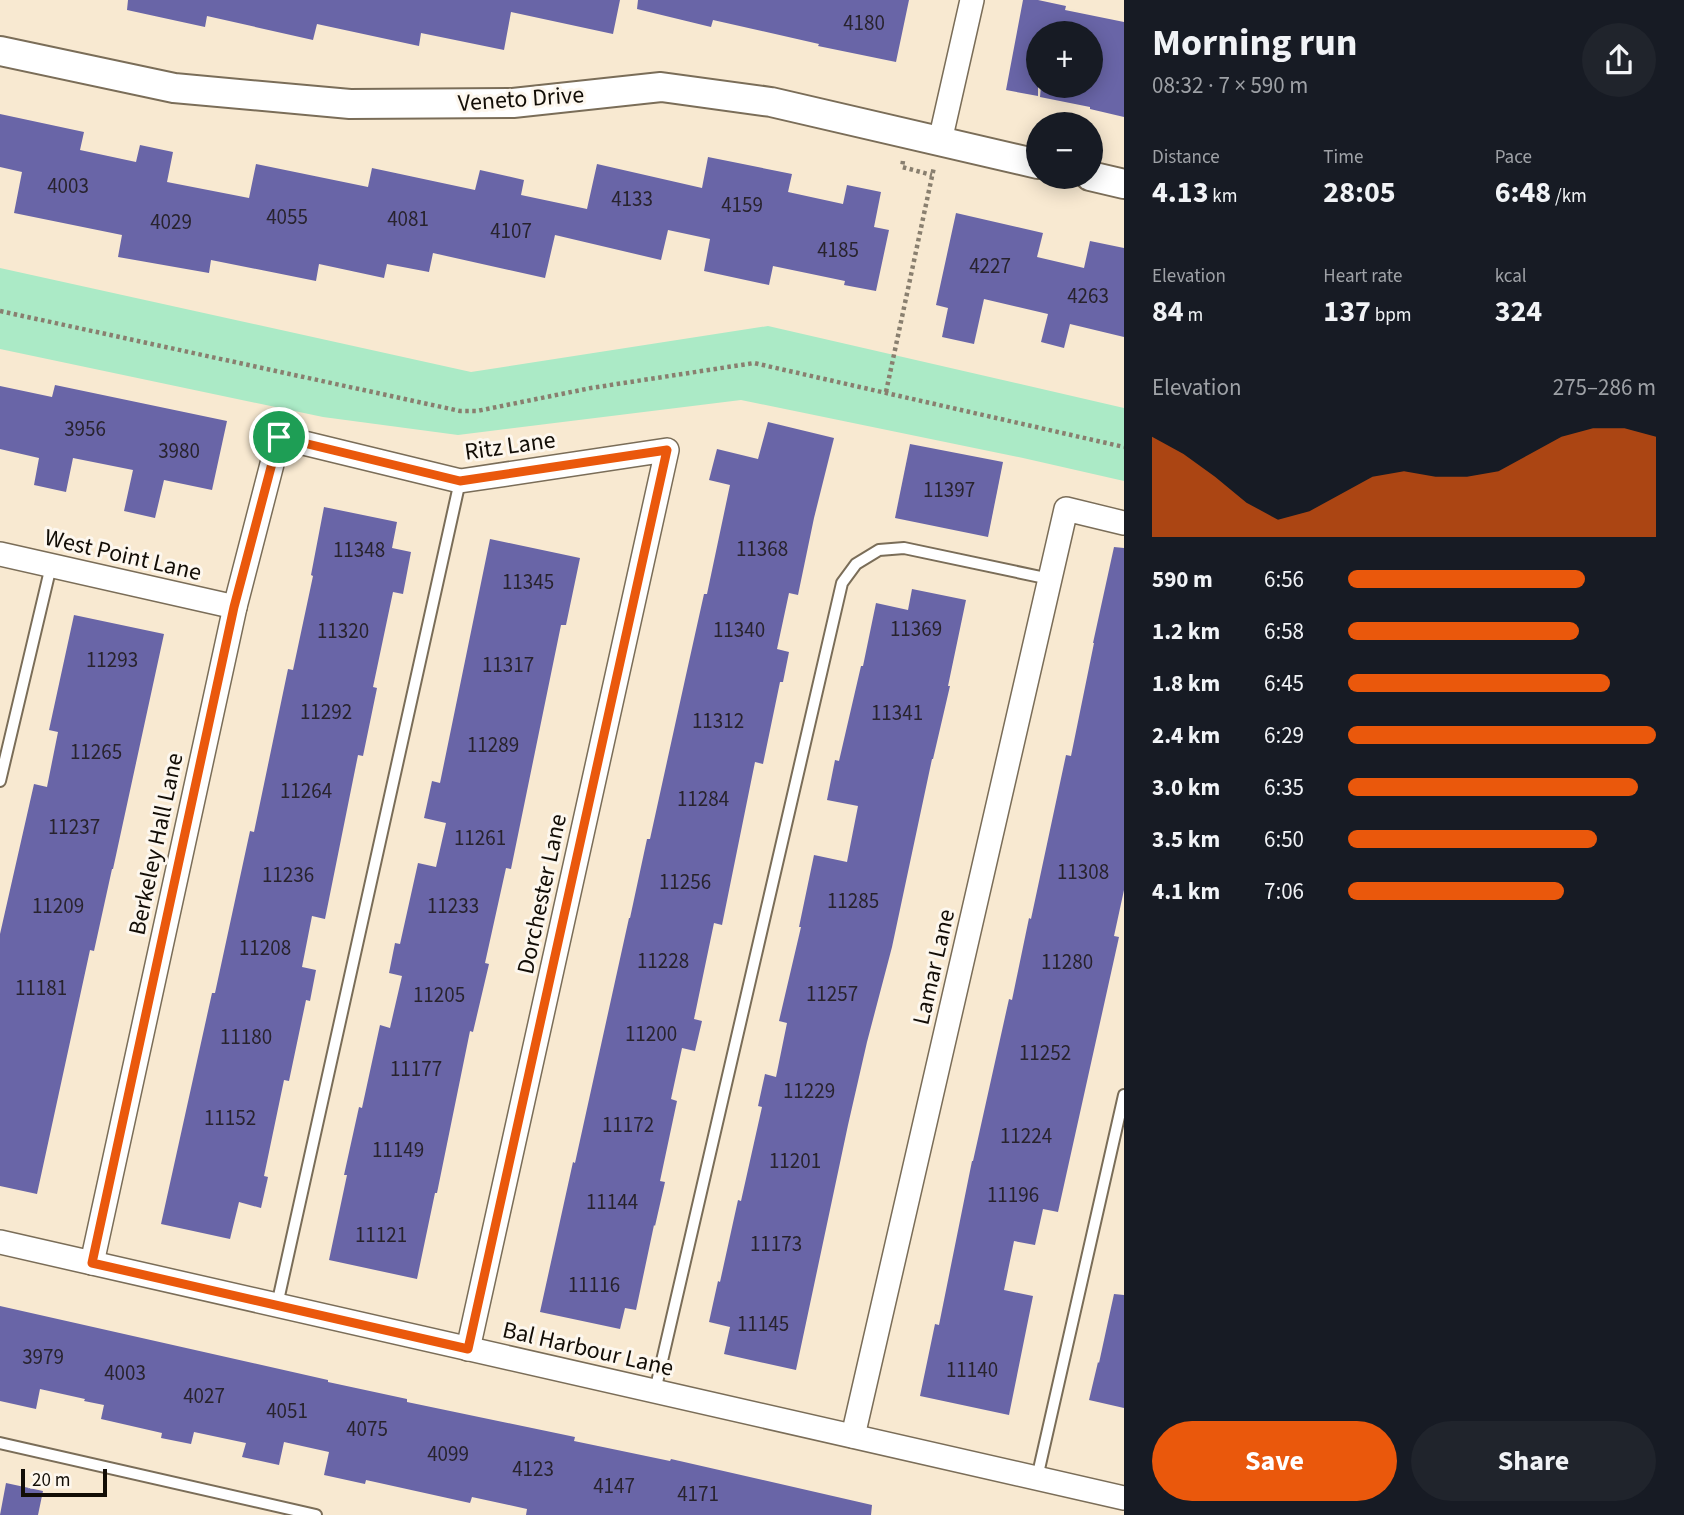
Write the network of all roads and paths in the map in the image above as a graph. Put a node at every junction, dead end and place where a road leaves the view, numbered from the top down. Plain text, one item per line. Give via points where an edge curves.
1 (972, 0) edge
2 (0, 51) edge
3 (940, 141) junction
4 (1026, 161) edge
5 (1103, 179) edge
6 (1124, 184) edge
7 (0, 311) edge
8 (886, 392) junction
9 (279, 437) joint
10 (1124, 447) edge
11 (667, 450) joint
12 (460, 481) junction
13 (1124, 523) edge
14 (0, 554) edge
15 (51, 566) junction
16 (1050, 579) junction
17 (234, 607) junction
18 (0, 781) edge
19 (1124, 1095) edge
20 (0, 1242) edge
21 (92, 1263) junction
22 (277, 1305) junction
23 (468, 1349) junction
24 (655, 1391) junction
25 (853, 1436) junction
26 (0, 1443) edge
27 (1037, 1478) junction
28 (1124, 1498) edge
29 (316, 1515) edge

1 - 3 street
2 - 3 street, Veneto Drive via 174,88 350,104 513,103 661,87 771,102
3 - 4 street, Veneto Drive
3 - 8 path
5 - 6 street
7 - 8 path via 460,411 754,363
8 - 10 path
9 - 12 street, Ritz Lane
9 - 17 street, Berkeley Hall Lane
11 - 12 street, Ritz Lane
11 - 23 street, Dorchester Lane
12 - 22 lane
13 - 16 street, Lamar Lane via 1066,509
14 - 15 street, West Point Lane
15 - 17 street, West Point Lane
15 - 18 lane
16 - 24 lane via 904,548 879,550 856,564 842,583
16 - 25 street, Lamar Lane
17 - 21 street, Berkeley Hall Lane
19 - 27 lane
20 - 21 street, Bal Harbour Lane
21 - 22 street, Bal Harbour Lane
22 - 23 street, Bal Harbour Lane
23 - 24 street, Bal Harbour Lane
24 - 25 street, Bal Harbour Lane
25 - 27 street, Bal Harbour Lane
26 - 29 lane
27 - 28 street, Bal Harbour Lane

